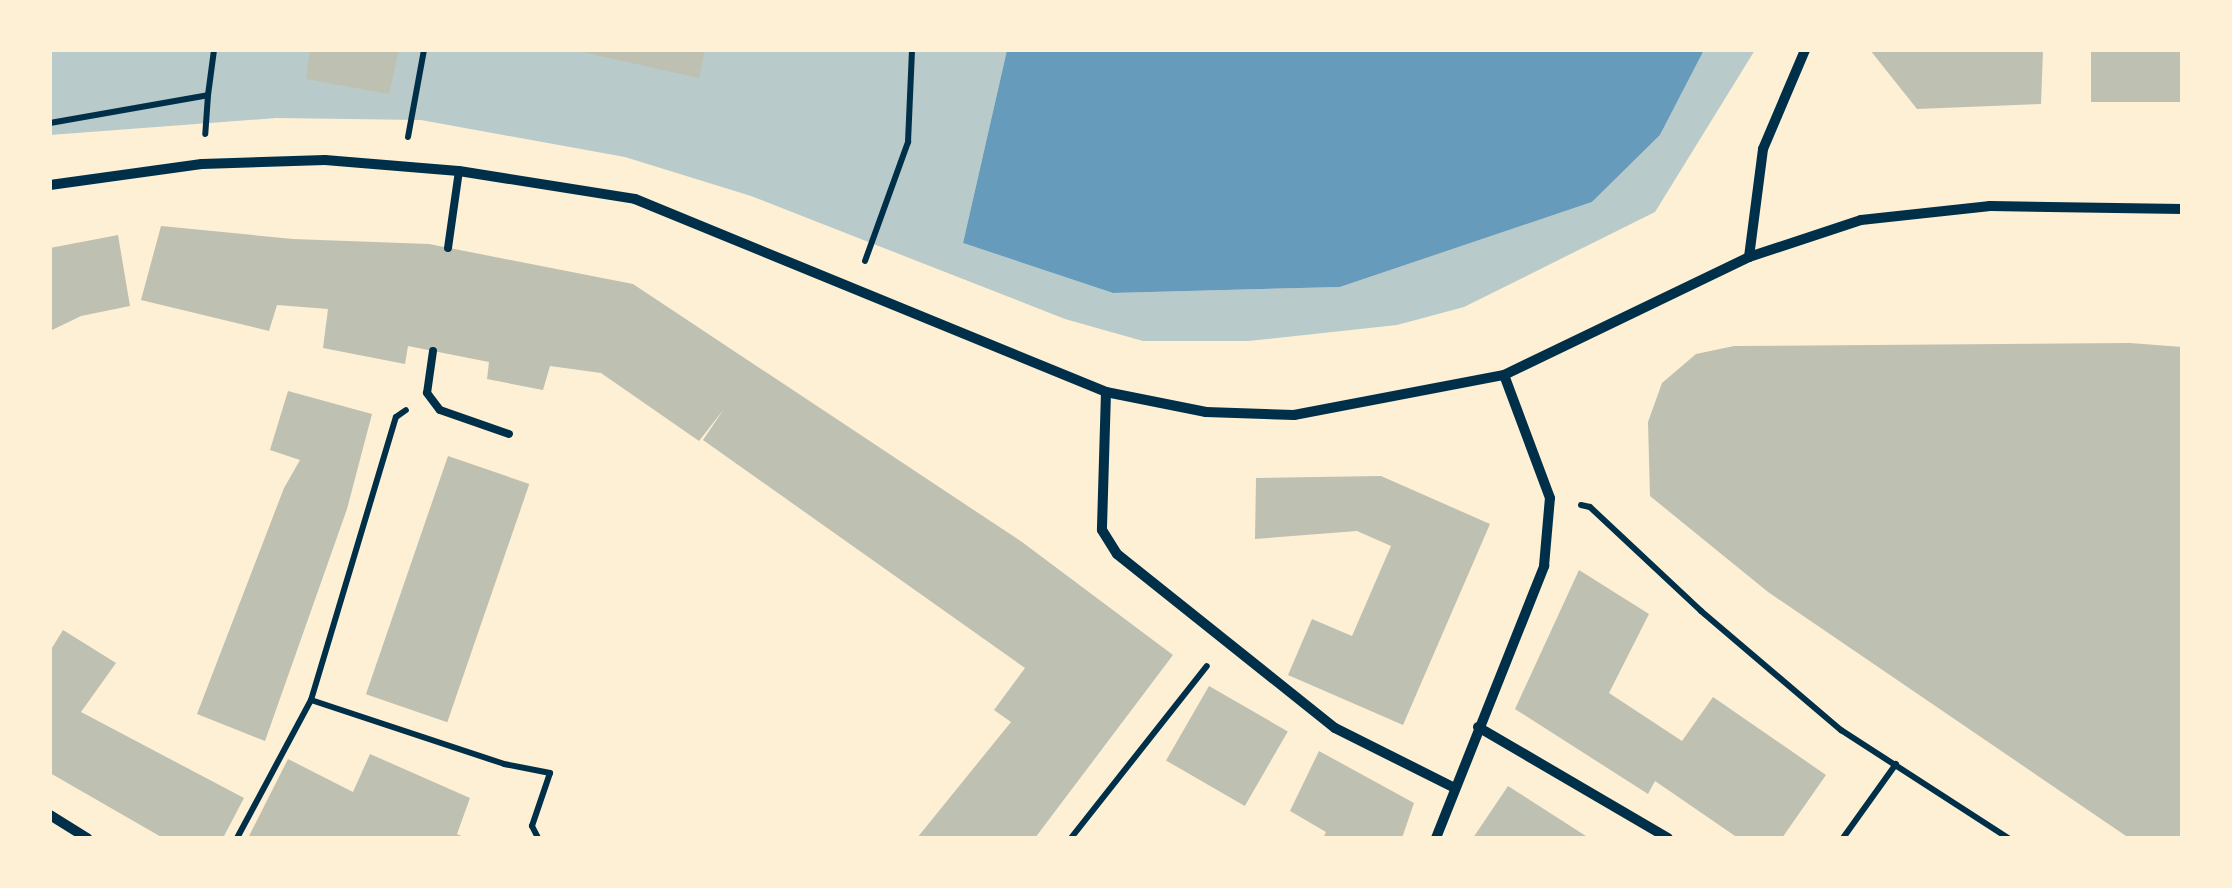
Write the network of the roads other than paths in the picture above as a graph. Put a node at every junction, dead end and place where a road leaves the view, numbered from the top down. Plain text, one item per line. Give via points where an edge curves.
1 (1805, 50) edge
2 (459, 171) junction
3 (50, 185) edge
4 (2182, 209) edge
5 (448, 248) dead end
6 (1749, 256) junction
7 (433, 351) dead end
8 (1504, 374) junction
9 (1106, 392) junction
10 (509, 434) dead end
11 (1478, 727) junction
12 (1453, 787) junction
13 (50, 815) edge
14 (87, 838) edge
15 (1436, 838) edge
16 (1668, 838) edge

1 - 6 street via 1763,150
2 - 3 street via 325,160 202,164
2 - 5 lane
2 - 9 street via 635,198
4 - 6 street via 1962,207 1861,220
6 - 8 street
7 - 10 lane via 427,393 440,410
8 - 9 street via 1294,416 1206,412
8 - 11 street via 1550,498 1544,566
9 - 12 street via 1102,530 1118,554 1335,728
11 - 12 street
11 - 16 street
12 - 15 street
13 - 14 street

